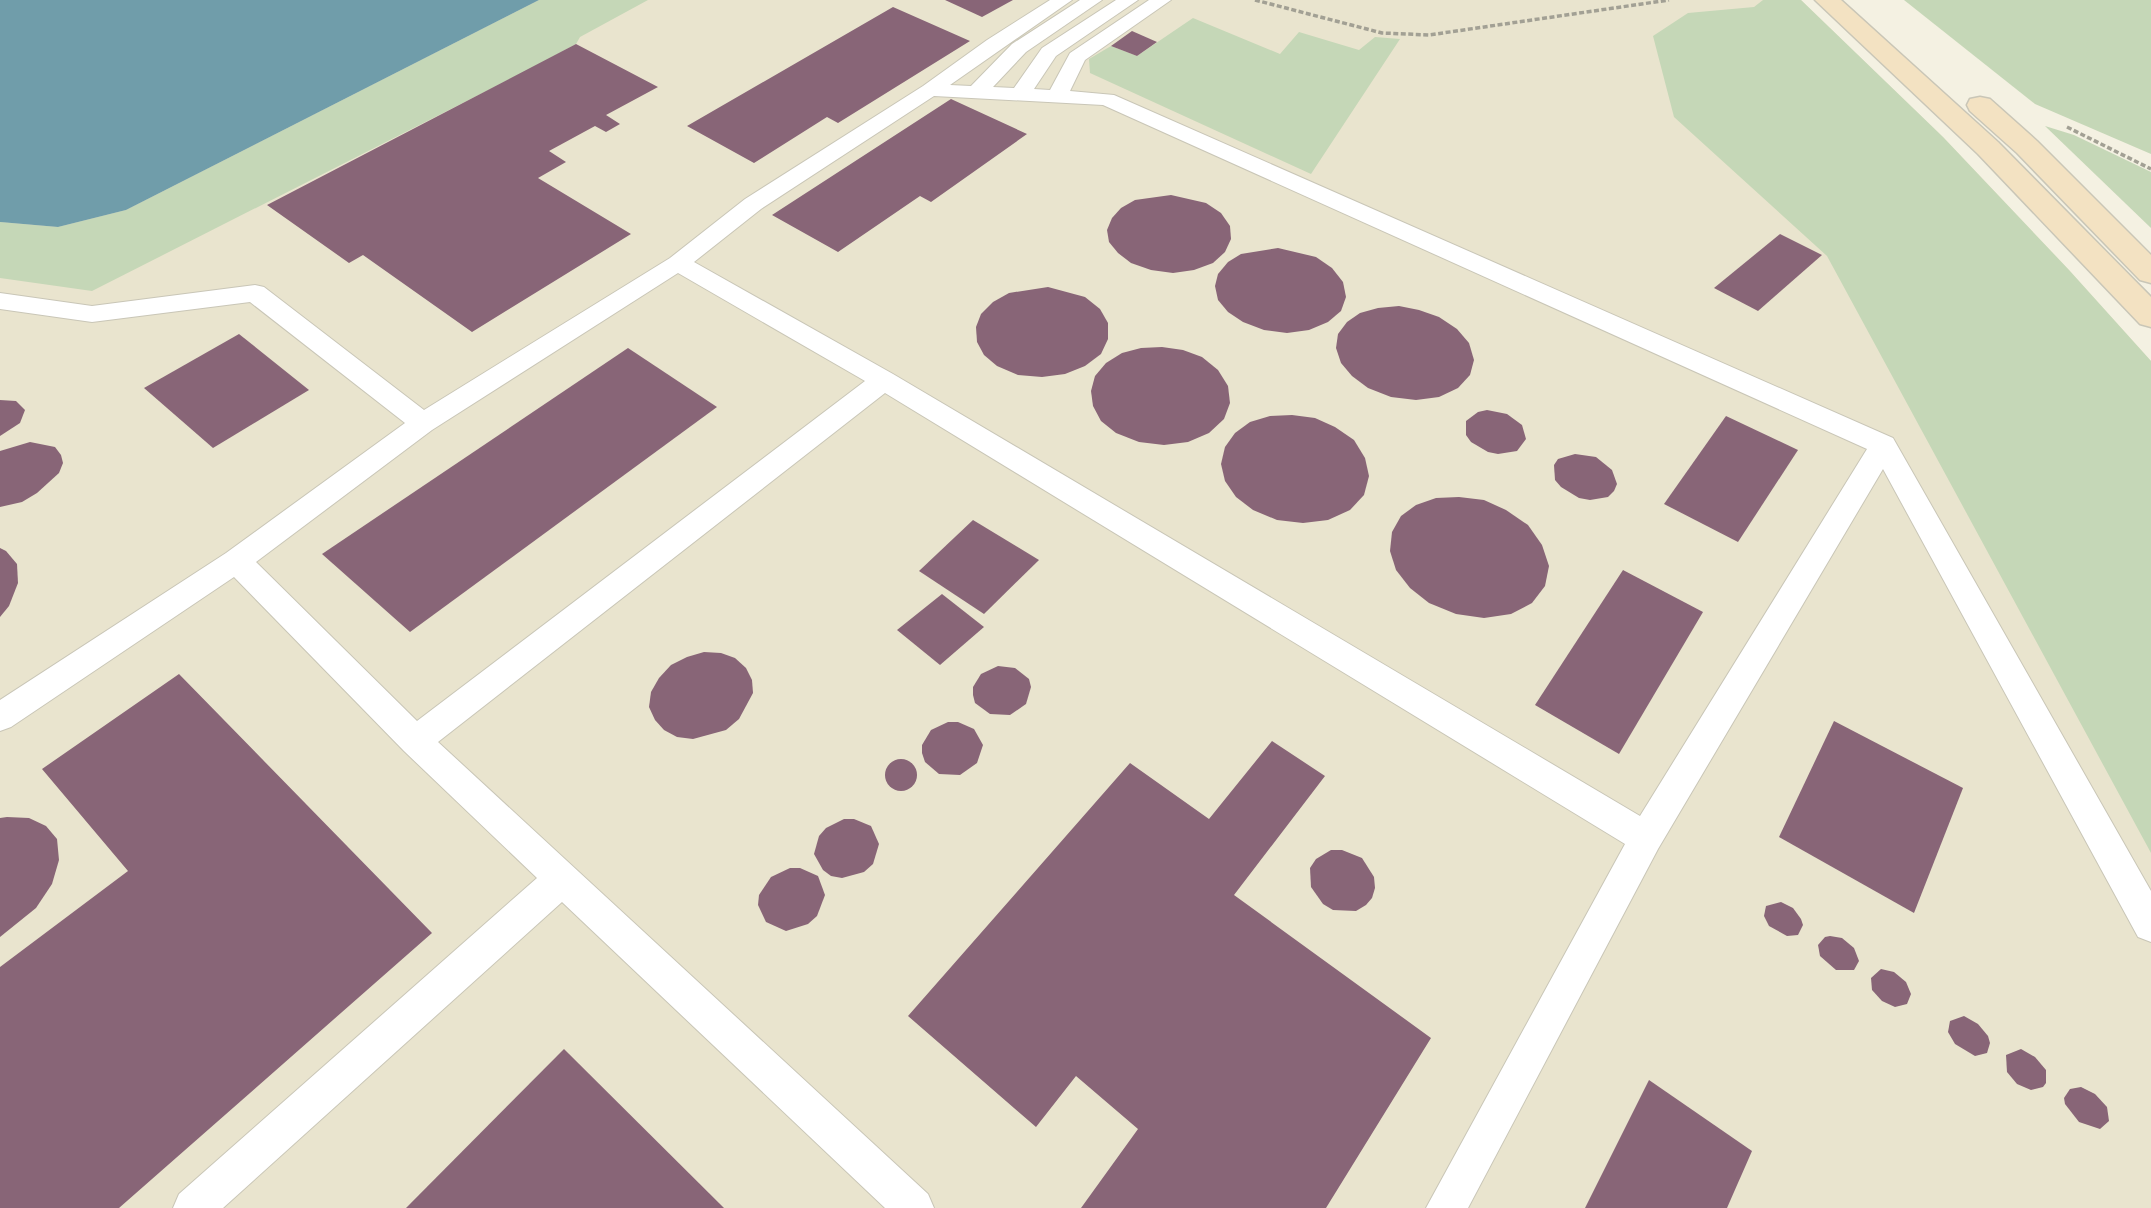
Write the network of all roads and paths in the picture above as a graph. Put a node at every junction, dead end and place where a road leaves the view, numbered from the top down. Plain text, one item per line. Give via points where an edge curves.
1 (1063, 0) edge
2 (1093, 0) edge
3 (1129, 0) edge
4 (1162, 0) edge
5 (1255, 0) edge
6 (1669, 0) edge
7 (1827, 0) edge
8 (1863, 0) edge
9 (1904, 37) dead end
10 (930, 90) junction
11 (977, 92) junction
12 (1965, 92) dead end
13 (1020, 94) junction
14 (1057, 96) junction
15 (2061, 124) dead end
16 (2151, 169) edge
17 (678, 263) junction
18 (2151, 273) edge
19 (0, 301) edge
20 (2151, 316) edge
21 (884, 380) junction
22 (423, 423) junction
23 (1883, 444) junction
24 (236, 561) junction
25 (0, 717) edge
26 (415, 741) junction
27 (1646, 838) junction
28 (562, 879) junction
29 (2151, 925) edge
30 (193, 1208) edge
31 (914, 1208) edge
32 (1446, 1208) edge

1 - 10 lane
2 - 11 lane via 1019,48
3 - 13 lane via 1049,52
4 - 14 lane via 1077,57
5 - 6 path via 1382,33 1429,35
7 - 20 main road via 1989,148
8 - 9 main road
10 - 11 lane
10 - 17 lane via 752,204
11 - 13 lane
12 - 18 main road via 2027,147
13 - 14 lane
14 - 23 lane via 1107,99
15 - 16 path
17 - 21 lane
17 - 22 lane
19 - 22 lane via 92,314 255,293
21 - 26 lane
21 - 27 lane
22 - 24 lane
23 - 27 lane
23 - 29 lane
24 - 25 lane
24 - 26 lane
26 - 28 lane
27 - 32 lane
28 - 30 lane
28 - 31 lane

